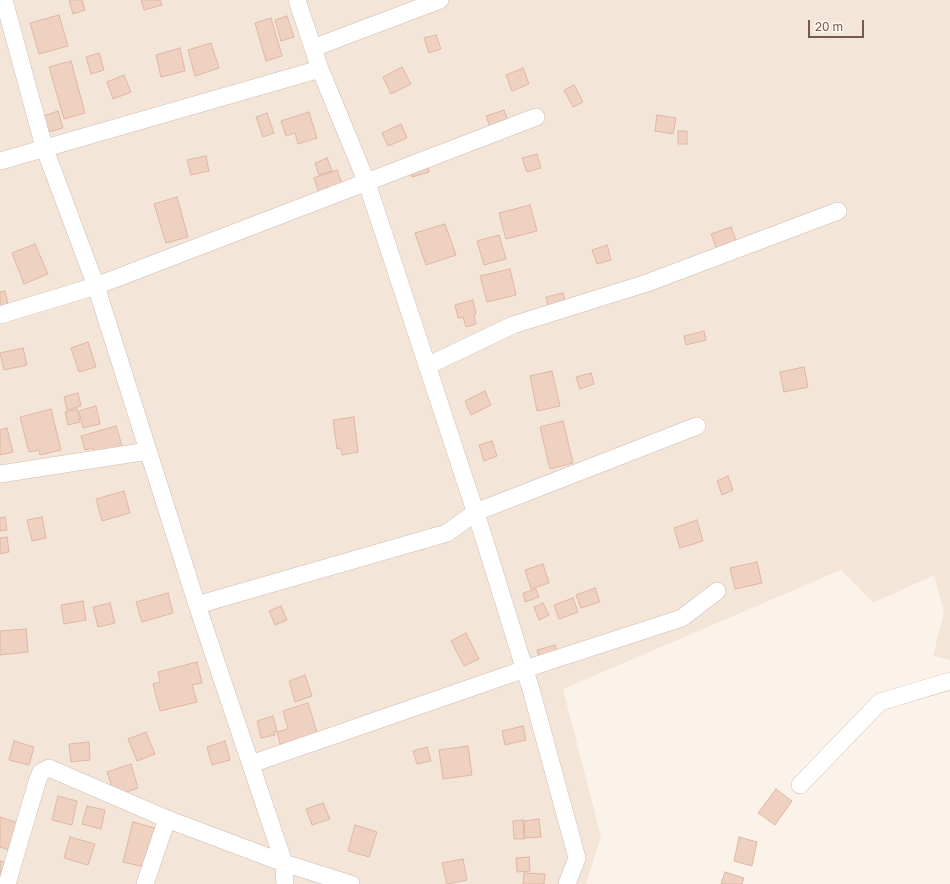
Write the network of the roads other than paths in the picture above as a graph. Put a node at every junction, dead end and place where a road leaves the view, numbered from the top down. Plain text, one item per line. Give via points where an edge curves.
1 (4, 0) edge
2 (298, 0) edge
3 (440, 0) edge
4 (313, 48) junction
5 (320, 69) junction
6 (536, 117) dead end
7 (44, 147) junction
8 (0, 161) edge
9 (367, 183) junction
10 (838, 211) dead end
11 (96, 286) junction
12 (0, 315) edge
13 (427, 366) junction
14 (698, 426) dead end
15 (148, 451) junction
16 (0, 474) edge
17 (476, 512) junction
18 (717, 591) dead end
19 (197, 605) junction
20 (525, 669) junction
21 (950, 681) edge
22 (251, 764) junction
23 (800, 785) dead end
24 (167, 819) junction
25 (284, 863) junction
26 (7, 884) edge
27 (145, 884) edge
28 (285, 884) edge
29 (351, 884) edge
30 (567, 884) edge

1 - 7 street
2 - 4 street
3 - 4 street
4 - 5 street
5 - 7 street
5 - 9 street
6 - 9 street
7 - 8 street
7 - 11 street
9 - 11 street
9 - 13 street
10 - 13 street via 647,283 513,325
11 - 12 street
11 - 15 street
13 - 17 street
14 - 17 street
15 - 16 street
15 - 19 street
17 - 19 street via 448,533
17 - 20 street
18 - 20 street via 682,618
19 - 22 street
20 - 22 street
20 - 30 street via 577,858
21 - 23 street via 880,702
22 - 25 street
24 - 25 street
24 - 26 street via 49,768 41,772 36,782
24 - 27 street
25 - 28 street
25 - 29 street

